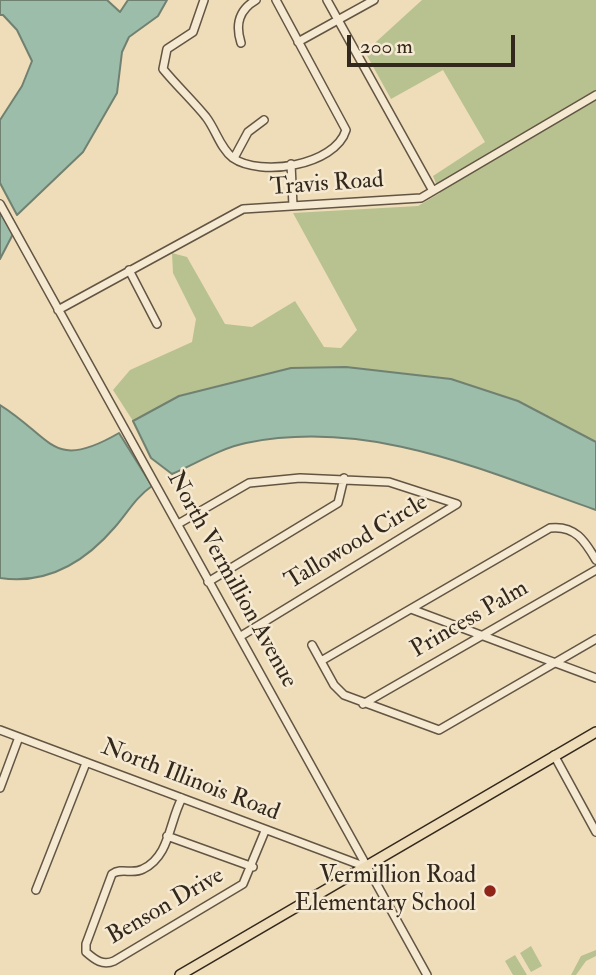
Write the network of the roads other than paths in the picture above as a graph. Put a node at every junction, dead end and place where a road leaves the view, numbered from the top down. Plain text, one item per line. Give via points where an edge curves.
1 (204, 0) edge
2 (256, 0) edge
3 (276, 0) edge
4 (327, 0) edge
5 (373, 0) edge
6 (339, 21) junction
7 (298, 41) junction
8 (241, 43) dead end
9 (596, 95) edge
10 (264, 120) dead end
11 (234, 158) junction
12 (291, 164) junction
13 (433, 191) junction
14 (0, 204) edge
15 (293, 206) junction
16 (130, 270) junction
17 (58, 310) junction
18 (157, 324) dead end
19 (344, 478) junction
20 (178, 524) junction
21 (596, 560) edge
22 (596, 570) edge
23 (208, 582) junction
24 (411, 609) junction
25 (241, 636) junction
26 (482, 636) junction
27 (596, 639) edge
28 (312, 645) dead end
29 (321, 661) junction
30 (556, 663) junction
31 (596, 678) edge
32 (363, 704) junction
33 (0, 730) edge
34 (596, 732) edge
35 (19, 737) junction
36 (554, 755) junction
37 (86, 762) junction
38 (0, 788) edge
39 (181, 798) junction
40 (265, 831) junction
41 (596, 832) edge
42 (167, 836) junction
43 (253, 867) junction
44 (366, 867) junction
45 (36, 890) dead end
46 (180, 975) edge
47 (427, 975) edge

1 - 11 street via 193,32 167,49 163,69 207,118
2 - 8 street via 239,18
3 - 7 street
4 - 6 street
5 - 6 street
6 - 7 street
6 - 13 street
7 - 12 street via 346,130 329,154
9 - 13 street, Travis Road
10 - 11 street via 248,132
11 - 12 street via 265,166
12 - 15 street
13 - 15 street, Travis Road via 421,198
14 - 17 street, North Vermillion Avenue
15 - 16 street, Travis Road via 237,211
16 - 17 street, Travis Road
16 - 18 street
17 - 20 street, North Vermillion Avenue
19 - 20 street, Tallowood Circle via 249,483
19 - 23 street via 338,503
19 - 25 street, Tallowood Circle via 388,482 457,504
20 - 23 street, North Vermillion Avenue
21 - 24 street via 584,539 560,527 550,528
22 - 26 street, Princess Palm
23 - 25 street, North Vermillion Avenue
24 - 26 street
24 - 29 street
25 - 44 street, North Vermillion Avenue
26 - 30 street
26 - 32 street, Princess Palm
27 - 30 street
28 - 29 street
29 - 32 street via 339,690
30 - 31 street
30 - 32 street via 439,730
33 - 35 street, North Illinois Road
34 - 36 main road
35 - 37 street, North Illinois Road
35 - 38 street
36 - 41 street
36 - 44 main road
37 - 39 street, North Illinois Road
37 - 45 street
39 - 40 street, North Illinois Road
39 - 42 street, Benson Drive
40 - 43 street, Benson Drive
40 - 44 street, North Illinois Road
42 - 43 street
42 - 43 street, Benson Drive via 160,856 150,866 136,873 119,870 112,874 86,944 86,952 93,958 106,964 114,961 243,884
44 - 46 main road
44 - 47 street, North Vermillion Avenue

